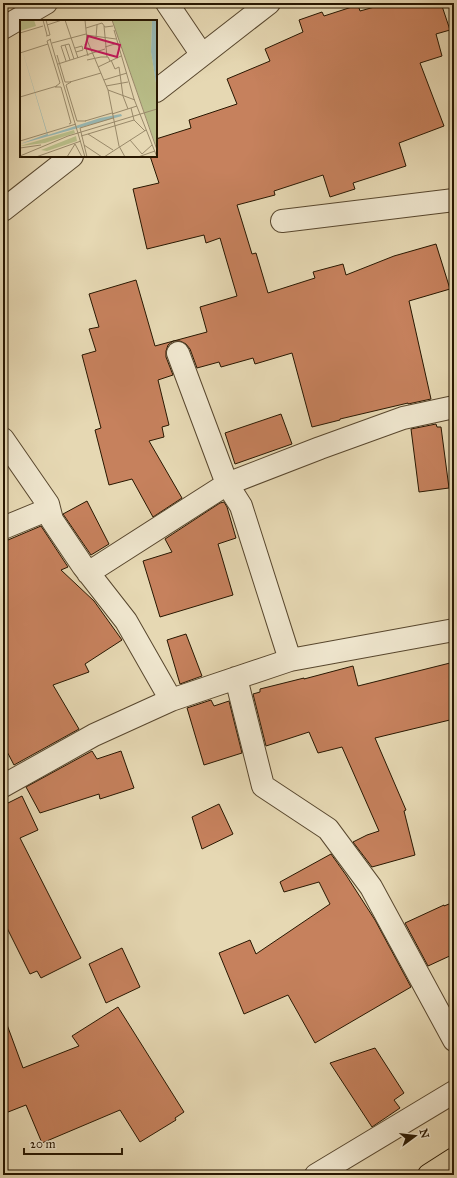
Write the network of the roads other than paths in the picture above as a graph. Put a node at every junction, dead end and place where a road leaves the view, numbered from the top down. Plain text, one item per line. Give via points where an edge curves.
1 (46, 3) edge
2 (167, 3) edge
3 (269, 3) edge
4 (3, 28) edge
5 (202, 55) junction
6 (157, 90) edge
7 (71, 157) edge
8 (454, 200) edge
9 (3, 210) edge
10 (282, 221) dead end
11 (178, 353) dead end
12 (454, 407) edge
13 (3, 439) edge
14 (227, 484) junction
15 (49, 509) junction
16 (3, 528) edge
17 (88, 573) junction
18 (454, 630) edge
19 (290, 660) junction
20 (236, 678) junction
21 (170, 700) junction
22 (3, 786) edge
23 (454, 1040) edge
24 (454, 1092) edge
25 (454, 1159) edge
26 (316, 1175) edge
27 (429, 1175) edge

1 - 4 street
2 - 5 street
3 - 5 street
5 - 6 street
7 - 9 street
8 - 10 street
11 - 14 street
12 - 14 street via 403,418
13 - 15 street
14 - 17 street
14 - 19 street via 240,506
15 - 16 street
15 - 17 street via 52,520
17 - 21 street via 126,621
18 - 19 street
19 - 20 street
20 - 21 street
20 - 23 street via 263,786 328,830 371,887
21 - 22 street via 94,735
24 - 26 street
25 - 27 main road

